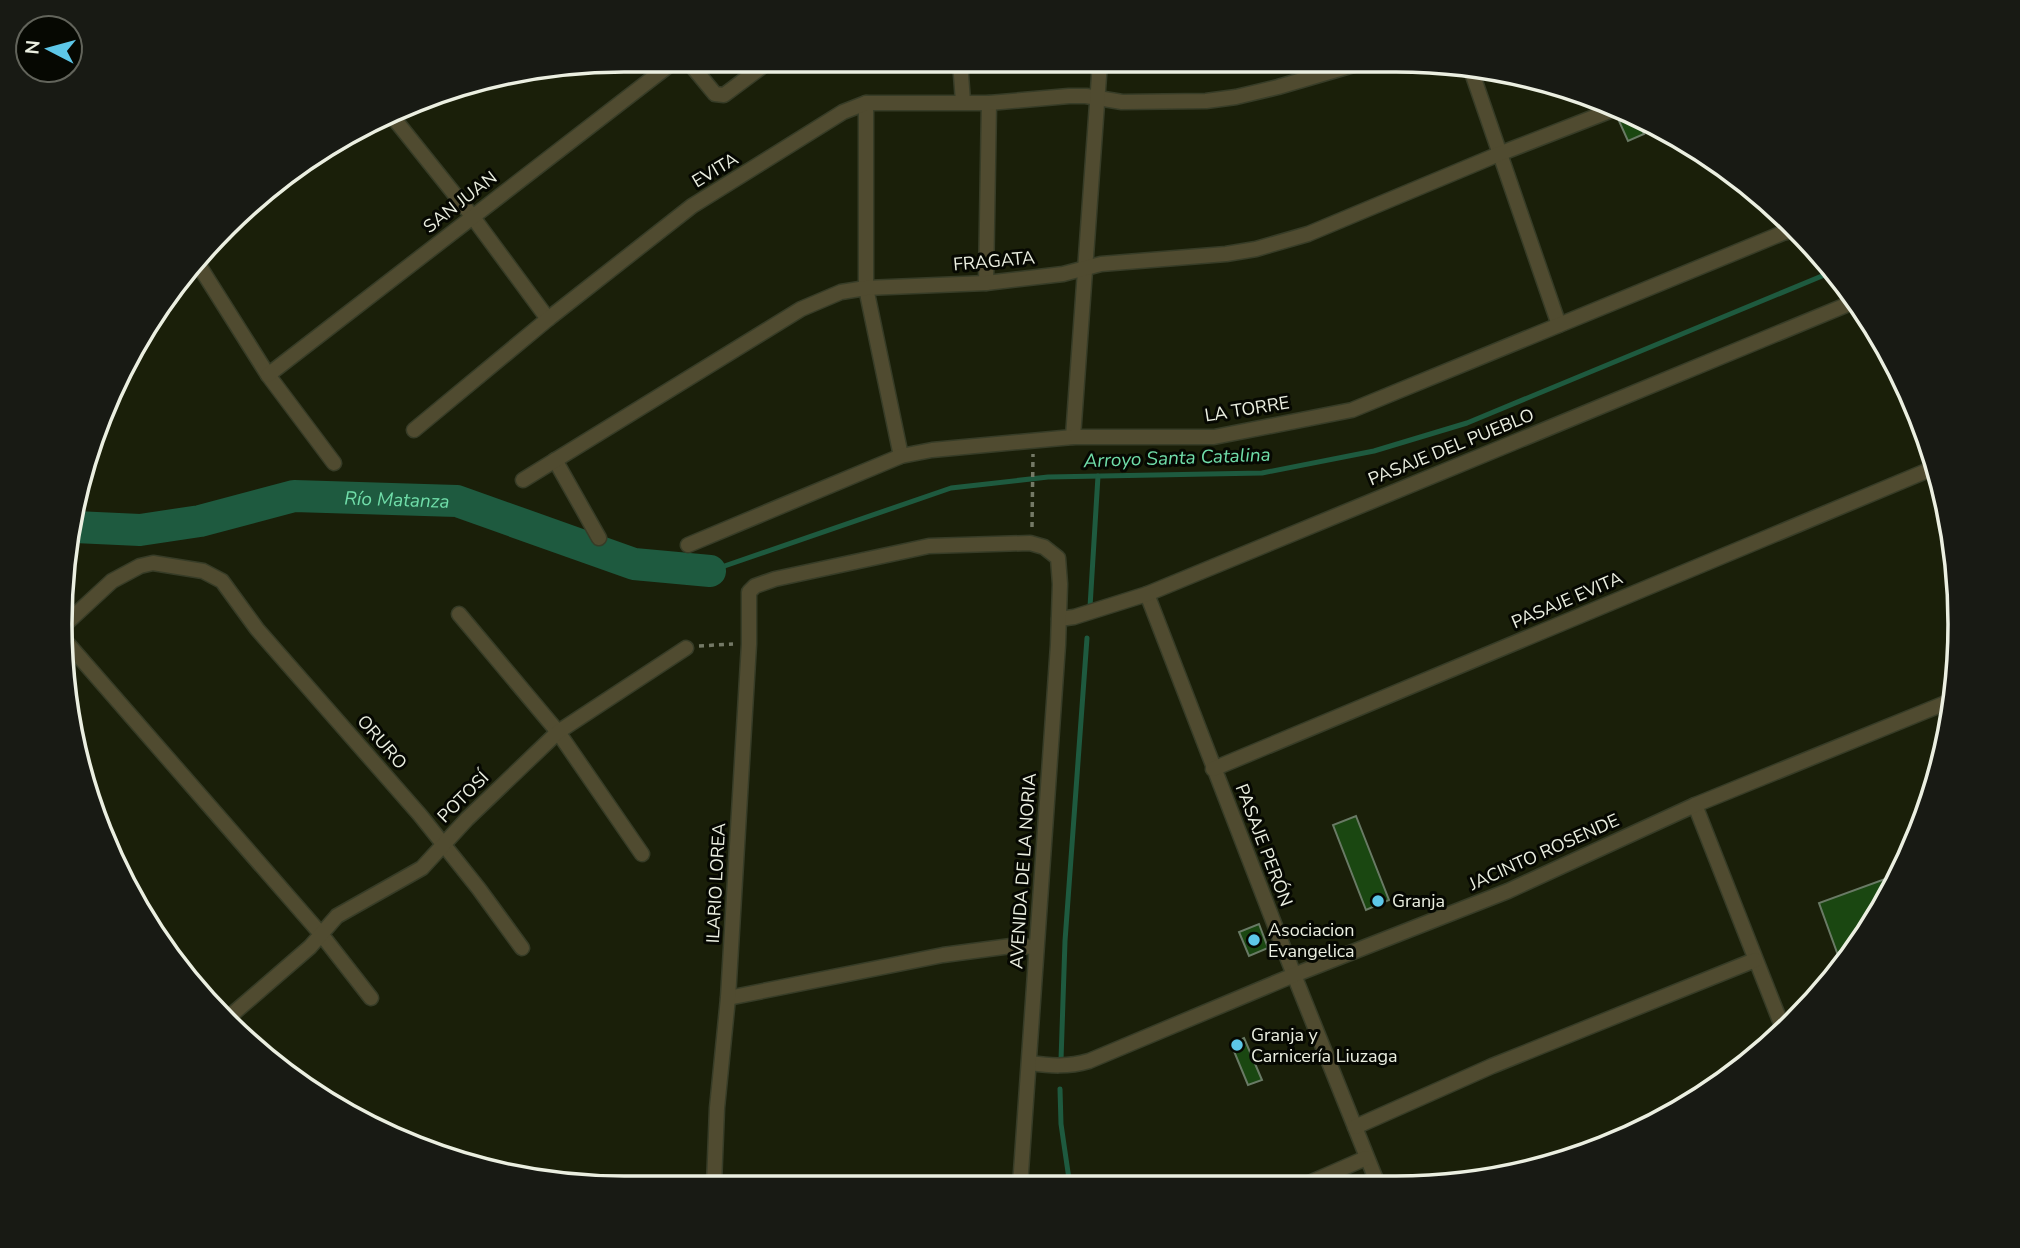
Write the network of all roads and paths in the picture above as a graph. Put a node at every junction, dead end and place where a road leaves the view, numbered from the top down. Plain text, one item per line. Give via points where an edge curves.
1 (660, 72) edge
2 (697, 72) edge
3 (755, 72) edge
4 (961, 72) edge
5 (1099, 72) edge
6 (1328, 72) edge
7 (1473, 77) edge
8 (1097, 99) junction
9 (963, 102) junction
10 (866, 103) junction
11 (989, 103) junction
12 (1605, 113) edge
13 (397, 121) edge
14 (1499, 154) junction
15 (472, 216) junction
16 (1785, 233) edge
17 (1086, 267) junction
18 (201, 269) edge
19 (986, 283) junction
20 (866, 288) junction
21 (1846, 305) edge
22 (548, 318) junction
23 (1559, 326) junction
24 (268, 375) junction
25 (414, 430) dead end
26 (1073, 437) junction
27 (901, 456) junction
28 (555, 460) junction
29 (1033, 460) dead end
30 (334, 463) dead end
31 (1926, 471) edge
32 (523, 480) dead end
33 (599, 538) dead end
34 (1030, 543) junction
35 (688, 545) dead end
36 (1147, 594) junction
37 (459, 614) dead end
38 (72, 618) edge
39 (1059, 619) junction
40 (745, 644) dead end
41 (687, 648) joint
42 (73, 649) edge
43 (1943, 704) edge
44 (558, 732) junction
45 (1213, 769) junction
46 (1695, 805) junction
47 (443, 845) junction
48 (642, 854) dead end
49 (321, 934) junction
50 (1036, 947) junction
51 (522, 948) dead end
52 (1755, 960) junction
53 (1294, 975) junction
54 (371, 998) dead end
55 (728, 998) junction
56 (233, 1013) edge
57 (1780, 1020) edge
58 (1030, 1063) junction
59 (1355, 1126) junction
60 (1366, 1158) junction
61 (714, 1176) edge
62 (1021, 1176) edge
63 (1325, 1176) edge
64 (1374, 1176) edge

1 - 15 street, SAN JUAN
2 - 3 street via 715,94 724,95
4 - 9 street
5 - 8 street
6 - 8 street, EVITA via 1206,101
7 - 14 street
8 - 11 street, EVITA via 1069,96
8 - 17 street
9 - 10 street, EVITA
9 - 11 street, EVITA
10 - 20 street
10 - 22 street, EVITA via 843,112 692,206
11 - 19 street
12 - 14 street, FRAGATA
13 - 15 street
14 - 17 street, FRAGATA via 1308,234 1256,249
14 - 23 street
15 - 22 street
15 - 24 street, SAN JUAN
16 - 23 street, LA TORRE
17 - 19 street, FRAGATA
17 - 26 street
18 - 24 street
19 - 20 street, FRAGATA
20 - 27 street
20 - 28 street, FRAGATA via 841,292 801,309
21 - 36 street, PASAJE DEL PUEBLO
22 - 25 street, EVITA
23 - 26 street, LA TORRE via 1352,410 1214,437
24 - 30 street
26 - 27 street, LA TORRE
27 - 35 street, LA TORRE
28 - 32 street, FRAGATA
28 - 33 street
29 - 34 path
31 - 45 street, PASAJE EVITA
34 - 39 street, AVENIDA DE LA NORIA via 1058,558
34 - 55 street, ILARIO LOREA via 929,546 775,579 749,592
36 - 39 street, PASAJE DEL PUEBLO
36 - 45 street, PASAJE PERÓN
37 - 44 street
38 - 47 street, ORURO via 112,581 140,566 153,563 203,571 222,581 257,629
39 - 50 street, AVENIDA DE LA NORIA
40 - 41 path
41 - 44 street, POTOSÍ
42 - 49 street
43 - 46 street, JACINTO ROSENDE
44 - 47 street, POTOSÍ
44 - 48 street
45 - 53 street, PASAJE PERÓN
46 - 52 street
46 - 53 street, JACINTO ROSENDE via 1508,891
47 - 49 street, POTOSÍ via 422,868 337,916
47 - 51 street, ORURO
49 - 54 street
49 - 56 street, POTOSÍ
50 - 55 street via 943,955
50 - 58 street, AVENIDA DE LA NORIA
52 - 57 street
52 - 59 street
53 - 58 street, JACINTO ROSENDE via 1089,1061 1056,1067
53 - 59 street, PASAJE PERÓN
55 - 61 street, ILARIO LOREA
58 - 62 street, AVENIDA DE LA NORIA
59 - 60 street, PASAJE PERÓN
60 - 63 street
60 - 64 street, PASAJE PERÓN

